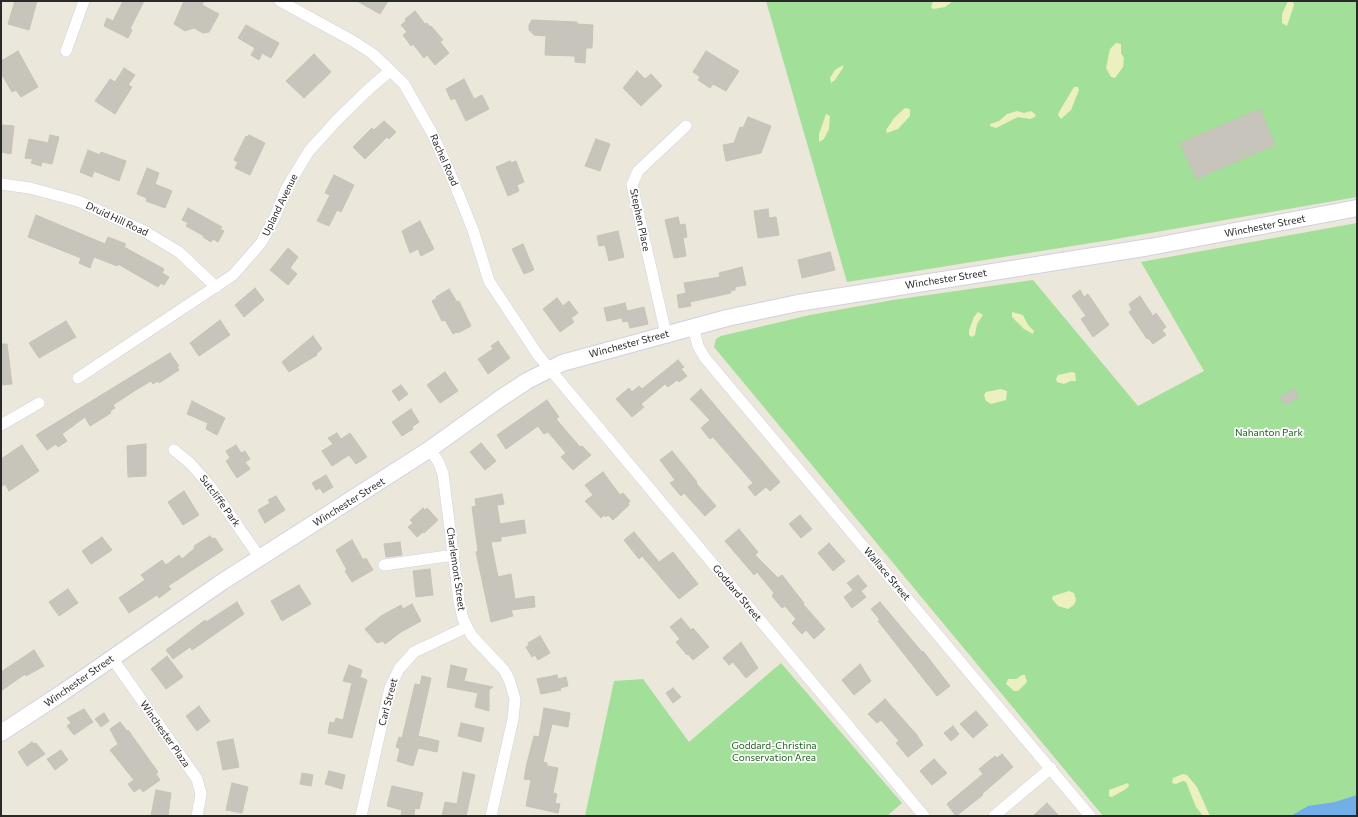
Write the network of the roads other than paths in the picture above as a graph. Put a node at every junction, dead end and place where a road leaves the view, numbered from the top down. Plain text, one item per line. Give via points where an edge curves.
1 (84, 1) edge
2 (280, 1) edge
3 (66, 50) dead end
4 (390, 71) junction
5 (686, 126) dead end
6 (1, 184) edge
7 (1357, 208) edge
8 (216, 287) junction
9 (693, 327) junction
10 (666, 334) junction
11 (549, 370) junction
12 (78, 378) dead end
13 (39, 403) dead end
14 (1, 425) edge
15 (430, 449) junction
16 (174, 450) dead end
17 (454, 555) junction
18 (260, 558) junction
19 (384, 565) dead end
20 (467, 627) junction
21 (112, 658) junction
22 (1, 733) edge
23 (1051, 768) junction
24 (197, 816) edge
25 (361, 816) edge
26 (491, 816) edge
27 (924, 816) edge
28 (994, 816) edge
29 (1090, 816) edge

1 - 3 street
2 - 4 street, Rachel Road via 353,41 373,54
4 - 8 street, Upland Avenue via 338,119 309,151 286,189 261,242 233,275
4 - 11 street, Rachel Road via 404,84 432,132 473,230 485,271 494,290
5 - 10 street, Stephen Place via 638,171 632,186
6 - 8 street, Druid Hill Road via 30,188 78,201 144,231 179,252
7 - 9 street, Winchester Street via 1150,247 798,303
8 - 12 street, Upland Avenue
9 - 10 street, Winchester Street
9 - 23 street, Wallace Street via 703,355
10 - 11 street, Winchester Street via 578,358
11 - 15 street, Winchester Street via 501,398
11 - 27 street, Goddard Street
13 - 14 street
15 - 17 street, Charlemont Street via 444,474
15 - 18 street, Winchester Street
16 - 18 street, Sutcliffe Park via 191,464 210,486
17 - 19 street
17 - 20 street, Charlemont Street via 461,610
18 - 21 street, Winchester Street
20 - 25 street, Carl Street via 414,652 398,669 390,688
20 - 26 street, Charlemont Street via 478,643 504,670 515,699 513,719
21 - 22 street, Winchester Street
21 - 24 street, Winchester Plaza via 197,779 201,794
23 - 28 street
23 - 29 street, Wallace Street

